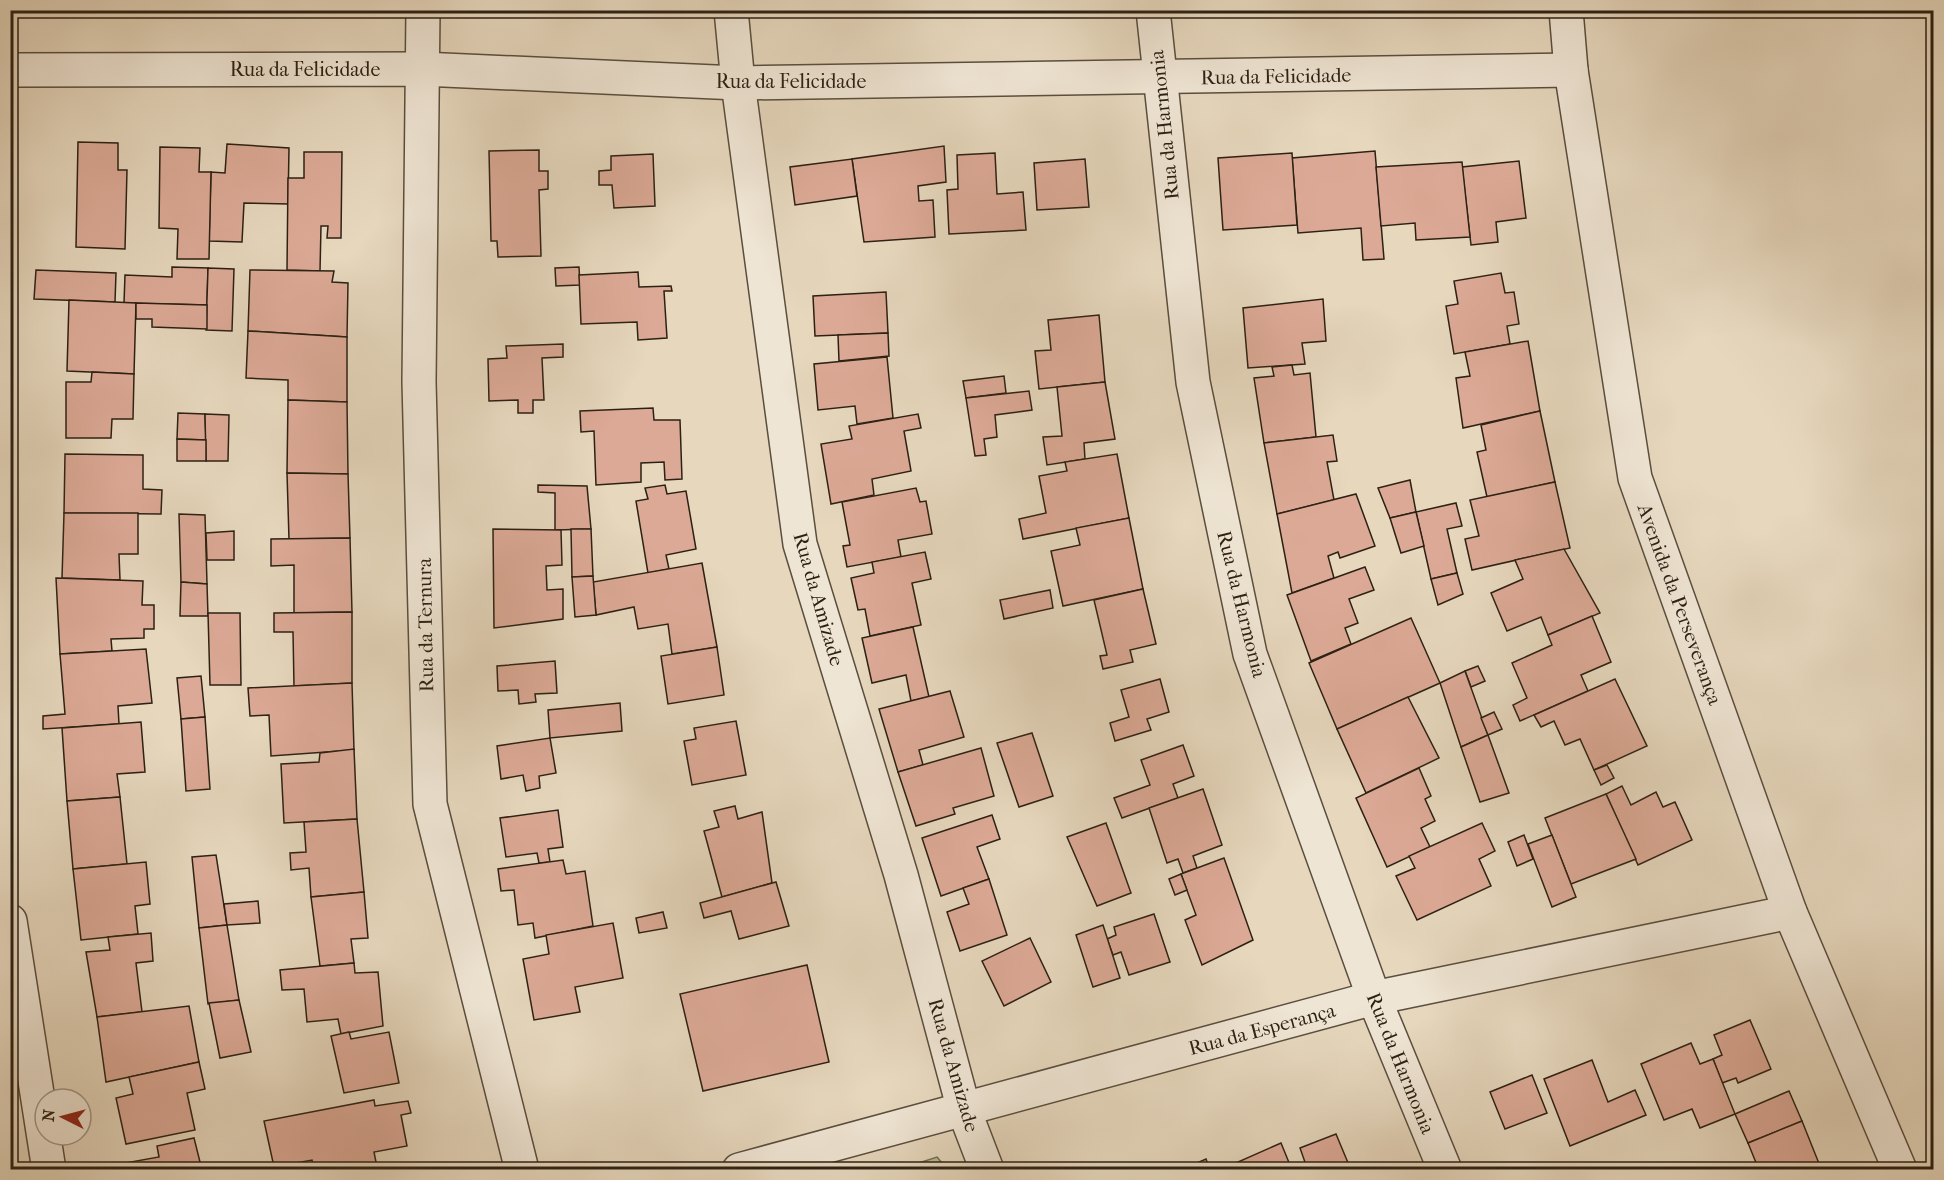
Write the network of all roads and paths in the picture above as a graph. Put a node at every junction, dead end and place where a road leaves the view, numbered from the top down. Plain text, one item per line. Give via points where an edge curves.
1 (423, 10) edge
2 (731, 10) edge
3 (1153, 10) edge
4 (1566, 10) edge
5 (422, 69) junction
6 (10, 70) edge
7 (1571, 70) junction
8 (1158, 78) junction
9 (738, 83) junction
10 (1790, 912) junction
11 (10, 921) edge
12 (1374, 998) junction
13 (964, 1110) junction
14 (49, 1170) edge
15 (522, 1170) edge
16 (739, 1170) edge
17 (987, 1170) edge
18 (1445, 1170) edge
19 (1900, 1170) edge

1 - 5 street, Rua da Ternura
2 - 9 street, Rua da Amizade
3 - 8 street, Rua da Harmonia
4 - 7 street, Avenida da Perseverança
5 - 6 street, Rua da Felicidade
5 - 9 street, Rua da Felicidade
5 - 15 street, Rua da Ternura via 419,382 430,804
7 - 8 street, Rua da Felicidade
7 - 10 street, Avenida da Perseverança via 1635,478
8 - 9 street, Rua da Felicidade
8 - 12 street, Rua da Harmonia via 1193,382 1250,654
9 - 13 street, Rua da Amizade via 800,544 901,875
10 - 12 street, Rua da Esperança
10 - 19 street, Avenida da Perseverança
11 - 14 street
12 - 13 street, Rua da Esperança
12 - 18 street, Rua da Harmonia
13 - 16 street, Rua da Esperança
13 - 17 street, Rua da Amizade

